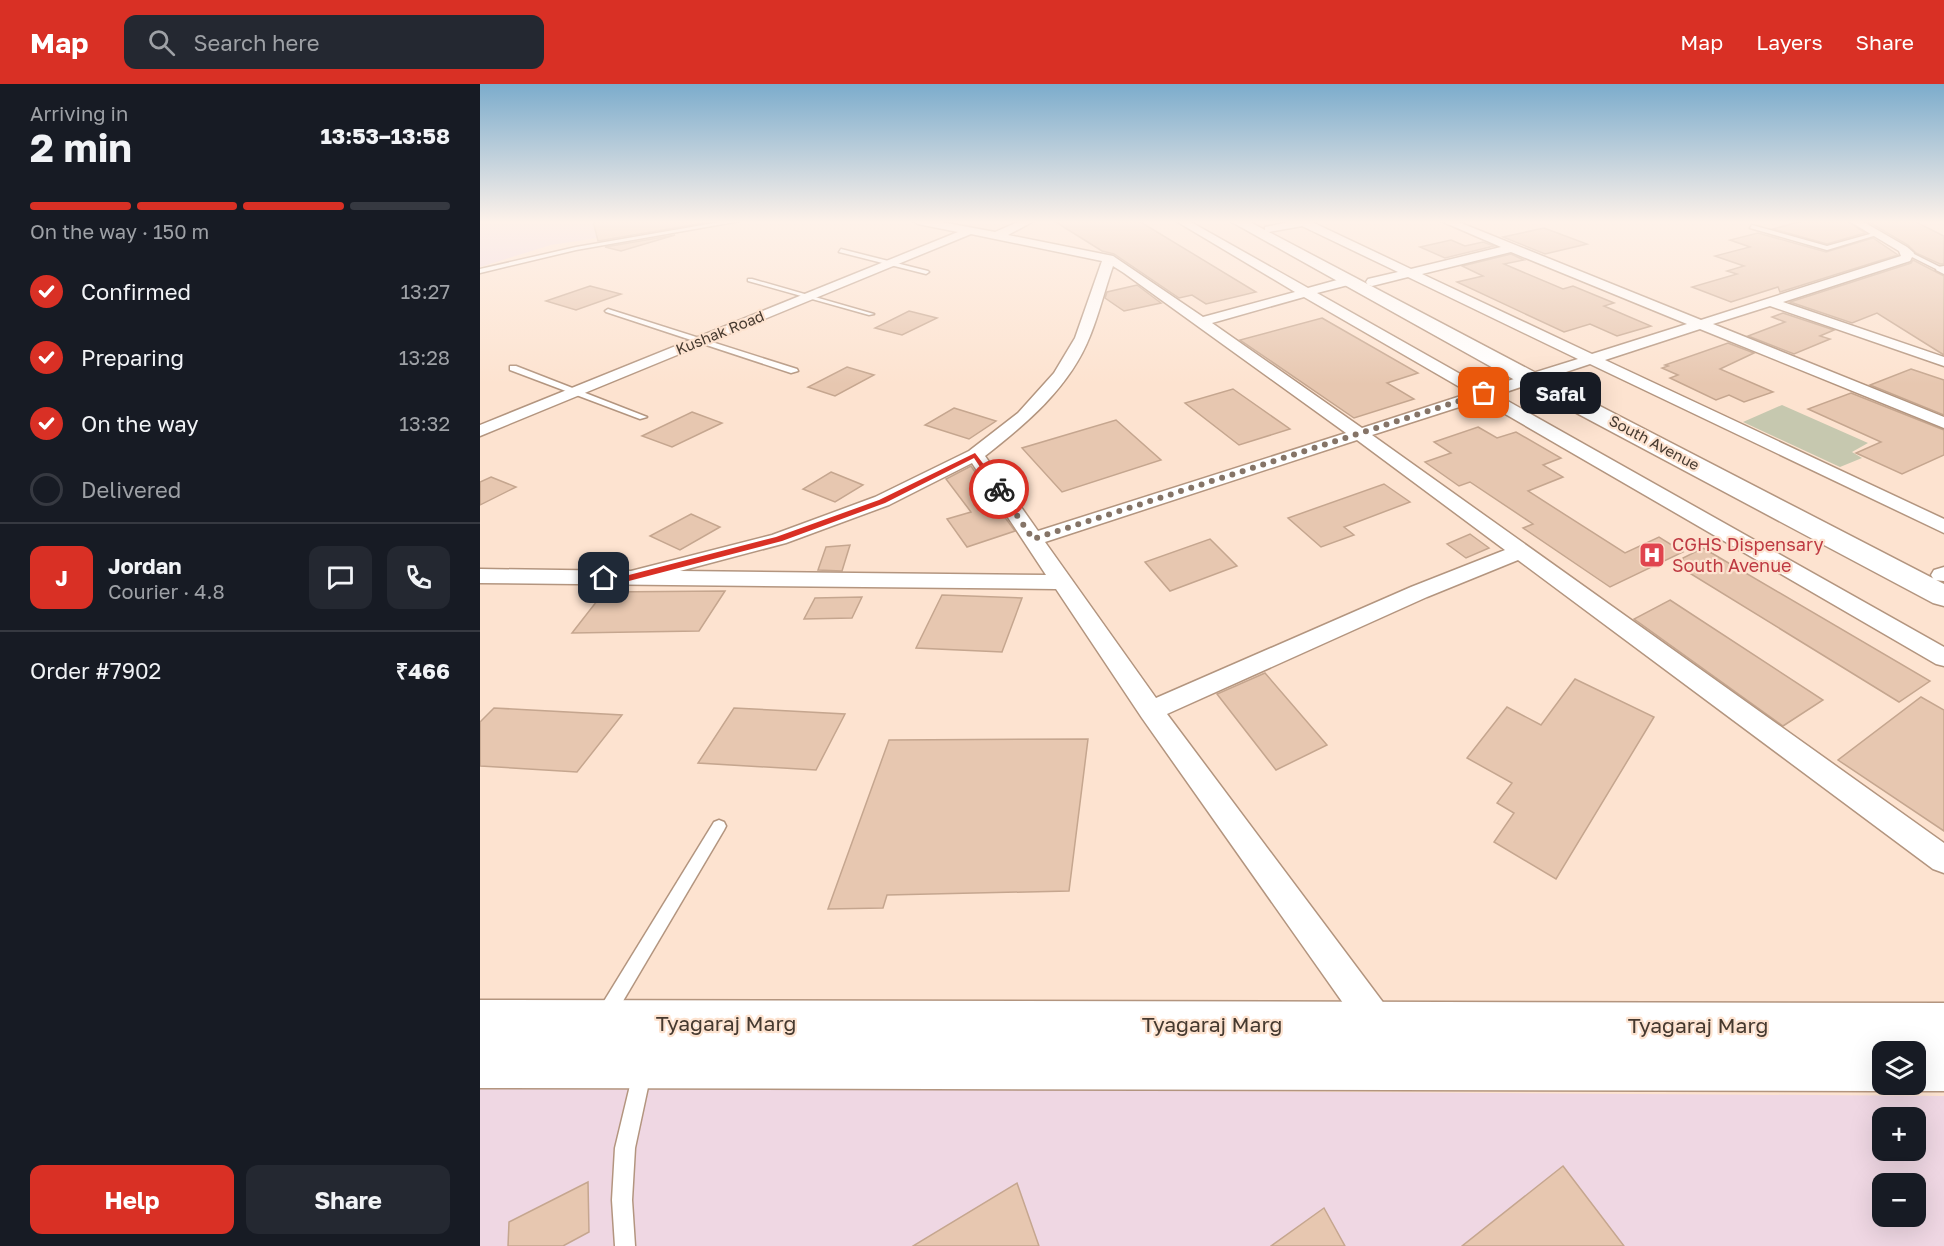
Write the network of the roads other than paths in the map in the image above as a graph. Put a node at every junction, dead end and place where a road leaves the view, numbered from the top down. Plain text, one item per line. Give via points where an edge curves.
1 (861, 275) edge
2 (1103, 275) edge
3 (1135, 275) edge
4 (1274, 275) edge
5 (1337, 275) edge
6 (1359, 275) edge
7 (1401, 275) edge
8 (1415, 275) edge
9 (1579, 275) edge
10 (1854, 275) edge
11 (750, 280) dead end
12 (1348, 281) junction
13 (1372, 282) junction
14 (1304, 293) junction
15 (809, 297) junction
16 (1771, 302) junction
17 (608, 311) dead end
18 (870, 314) dead end
19 (1199, 322) junction
20 (1700, 324) junction
21 (701, 341) junction
22 (1590, 359) junction
23 (1944, 362) edge
24 (513, 368) dead end
25 (794, 371) dead end
26 (1539, 376) junction
27 (576, 392) junction
28 (1484, 393) junction
29 (643, 417) dead end
30 (1944, 423) edge
31 (480, 431) edge
32 (1358, 433) junction
33 (975, 455) junction
34 (1944, 527) edge
35 (1033, 539) junction
36 (1521, 551) junction
37 (480, 576) edge
38 (625, 579) junction
39 (1943, 580) edge
40 (1063, 582) junction
41 (1944, 658) edge
42 (1151, 711) junction
43 (719, 826) dead end
44 (1944, 860) edge
45 (480, 1024) edge
46 (600, 1024) junction
47 (1379, 1025) junction
48 (1944, 1027) edge
49 (480, 1063) edge
50 (644, 1063) junction
51 (1872, 1066) edge
52 (1926, 1066) edge
53 (1944, 1066) edge
54 (625, 1246) edge

1 - 15 street, Kushak Road
2 - 33 street via 1082,338 1060,375 1024,417
3 - 19 street
4 - 14 street
5 - 12 main road, South Avenue
6 - 13 main road, South Avenue
7 - 13 street
8 - 22 street
9 - 20 street
10 - 16 street
11 - 15 lane
12 - 14 street
12 - 26 main road, South Avenue
13 - 26 main road, South Avenue
14 - 19 street
14 - 28 street
15 - 18 lane
15 - 21 street, Kushak Road
16 - 20 street
16 - 23 street
17 - 21 lane
19 - 32 street
20 - 22 street
20 - 30 street
21 - 25 lane
21 - 27 street, Kushak Road
22 - 26 street
22 - 34 street
24 - 27 lane
26 - 28 street
26 - 39 main road, South Avenue
27 - 29 lane
27 - 31 street, Kushak Road
28 - 32 street
28 - 41 street
32 - 35 street
32 - 36 street
33 - 35 street
33 - 38 street via 882,501 779,539
35 - 40 street
36 - 42 street via 1386,606
36 - 44 street
37 - 38 street
38 - 40 street
40 - 42 street
42 - 47 street
43 - 46 lane
45 - 46 main road, Tyagaraj Marg
46 - 47 main road, Tyagaraj Marg
47 - 48 main road, Tyagaraj Marg
49 - 50 main road, Tyagaraj Marg
50 - 51 main road, Tyagaraj Marg
50 - 54 lane via 625,1148
52 - 53 main road

